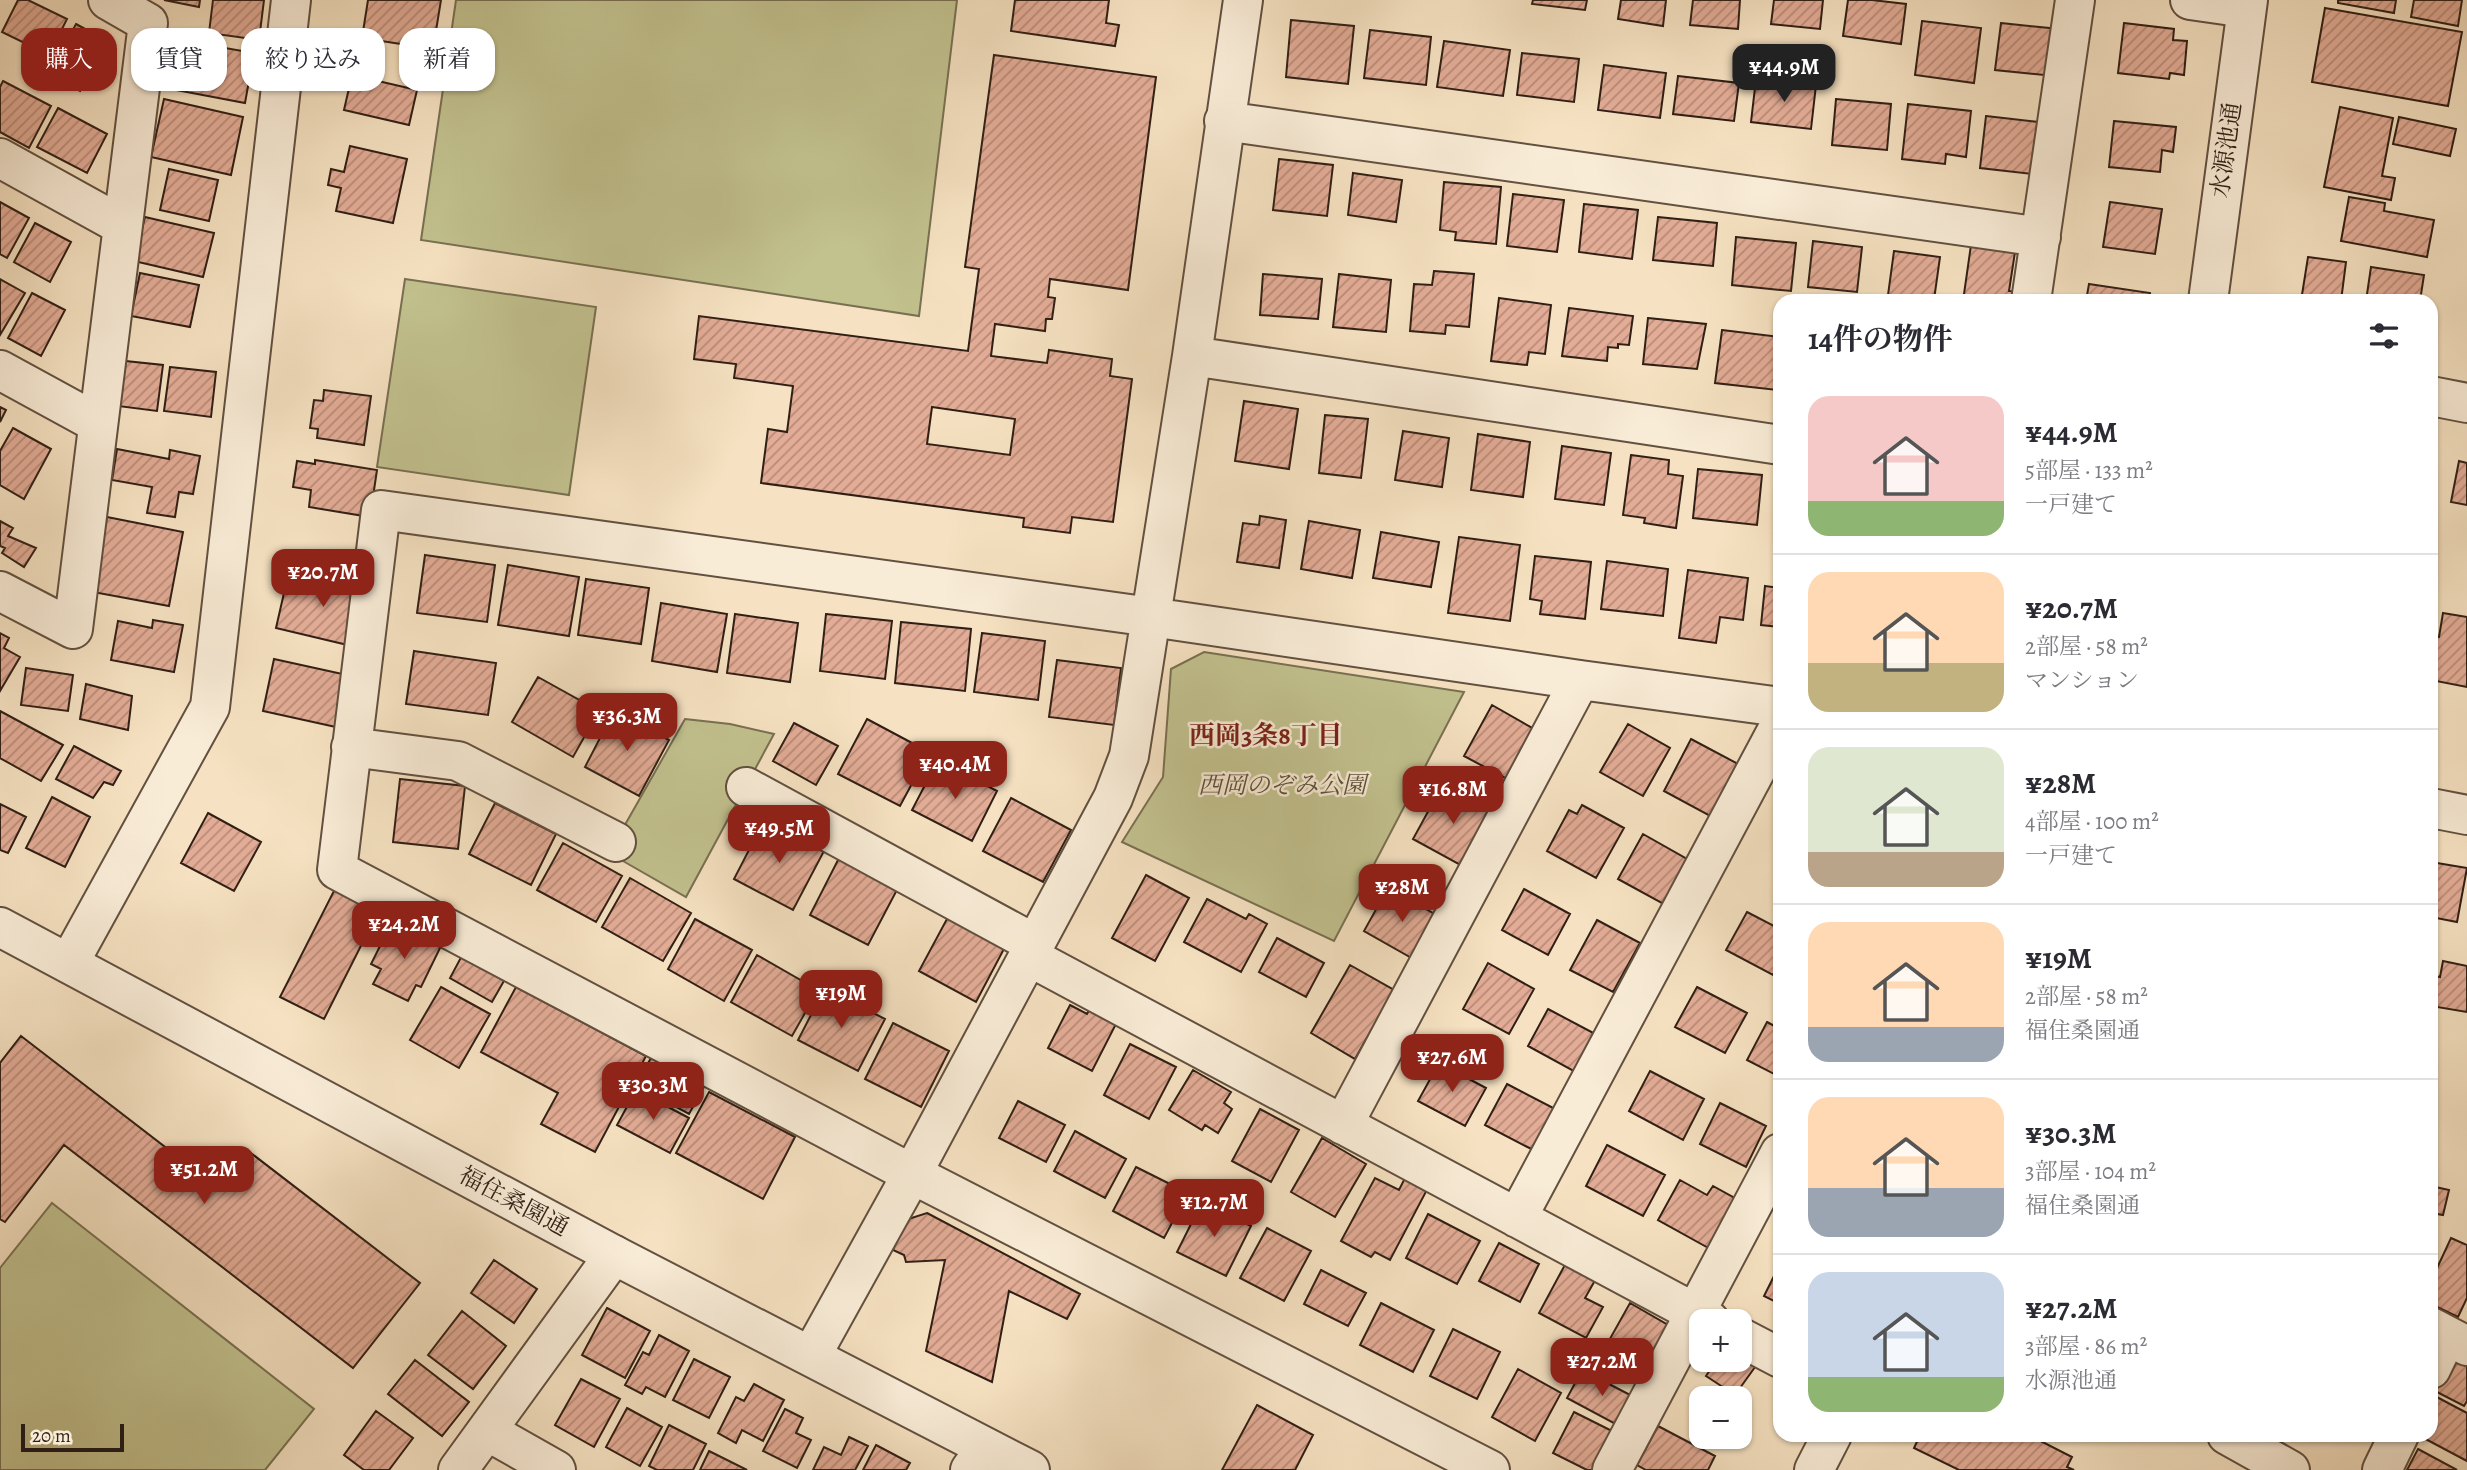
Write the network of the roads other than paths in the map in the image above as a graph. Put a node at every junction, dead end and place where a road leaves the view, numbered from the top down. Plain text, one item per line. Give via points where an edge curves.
1 (108, 0) edge
2 (291, 0) edge
3 (1243, 0) edge
4 (2075, 0) edge
5 (2190, 0) edge
6 (2247, 4) edge
7 (1224, 121) junction
8 (0, 158) edge
9 (121, 225) junction
10 (2041, 237) junction
11 (2032, 294) edge
12 (2209, 294) edge
13 (1192, 356) junction
14 (0, 370) edge
15 (2438, 397) edge
16 (2467, 403) edge
17 (97, 423) junction
18 (1773, 444) edge
19 (0, 591) edge
20 (1151, 617) junction
21 (1580, 680) junction
22 (1773, 706) edge
23 (1773, 738) edge
24 (351, 747) junction
25 (746, 787) dead end
26 (2438, 809) edge
27 (2467, 815) edge
28 (616, 842) dead end
29 (0, 927) edge
30 (1031, 950) junction
31 (69, 963) junction
32 (1343, 1125) junction
33 (1773, 1168) edge
34 (912, 1174) junction
35 (1517, 1218) junction
36 (614, 1255) junction
37 (1706, 1309) edge
38 (1689, 1310) edge
39 (1689, 1339) edge
40 (1752, 1343) edge
41 (1773, 1354) edge
42 (811, 1356) junction
43 (487, 1431) junction
44 (1828, 1442) edge
45 (2240, 1442) edge
46 (2396, 1442) edge
47 (978, 1459) edge
48 (458, 1470) edge
49 (556, 1470) edge
50 (1030, 1470) edge
51 (1490, 1470) edge
52 (1612, 1470) edge
53 (1814, 1470) edge
54 (2290, 1470) edge
55 (2382, 1470) edge

1 - 9 street via 148,23
2 - 31 street via 209,707
3 - 7 street
4 - 10 street
5 - 6 street
6 - 12 street, 水源池通
7 - 10 street
7 - 13 street
8 - 9 street
9 - 17 street
10 - 11 street
13 - 18 street
13 - 20 street
14 - 17 street
15 - 16 street
17 - 19 street via 73,629
20 - 21 street
20 - 24 street via 381,510
20 - 30 street via 1129,756 1113,798
21 - 22 street
21 - 32 street
23 - 35 street
24 - 28 street via 458,761
24 - 34 street via 337,870
25 - 30 street
26 - 27 street
29 - 31 street, 福住桑園通
30 - 32 street
30 - 34 street
31 - 36 street, 福住桑園通
32 - 35 street
33 - 37 street
34 - 42 street
34 - 51 street
35 - 38 street
36 - 42 street, 福住桑園通
36 - 43 street
39 - 52 street
40 - 41 street
42 - 47 street, 福住桑園通
43 - 48 street
43 - 49 street
44 - 53 street
45 - 54 street
46 - 55 street
47 - 50 street, 福住桑園通

